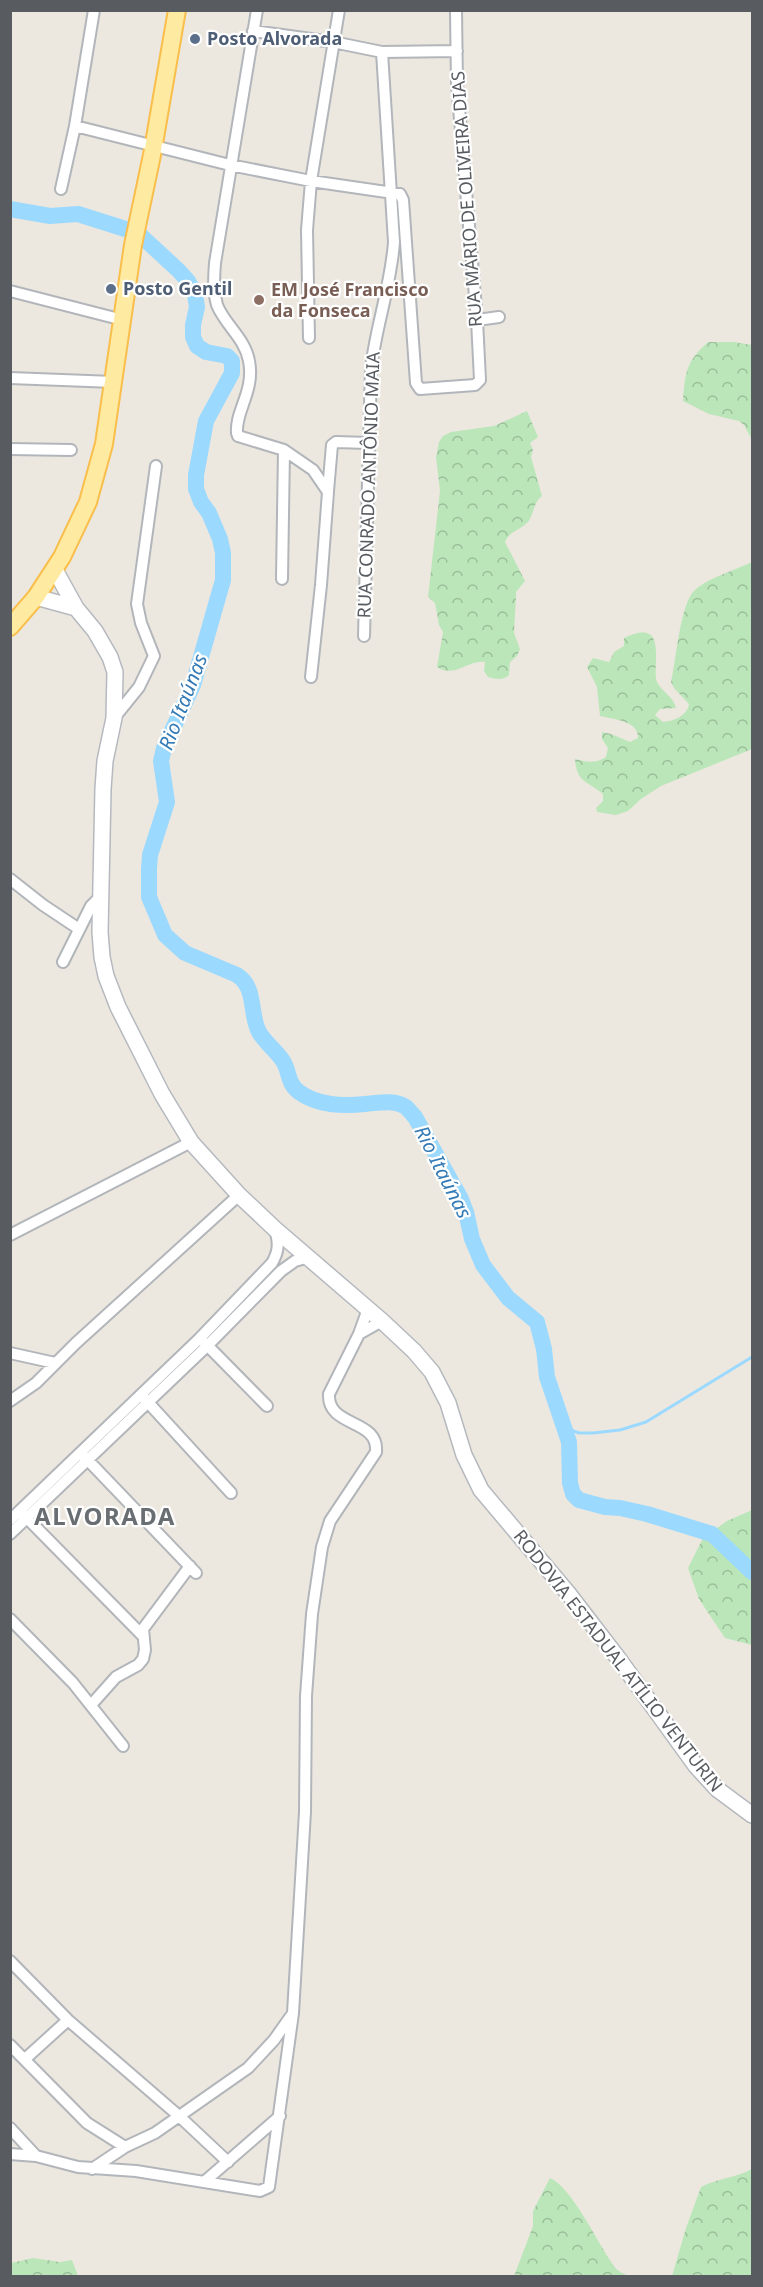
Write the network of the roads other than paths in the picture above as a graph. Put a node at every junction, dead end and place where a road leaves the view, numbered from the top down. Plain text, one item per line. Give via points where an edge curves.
1 (94, 10) edge
2 (177, 10) edge
3 (256, 10) edge
4 (339, 10) edge
5 (456, 10) edge
6 (253, 31) junction
7 (333, 42) junction
8 (457, 51) junction
9 (382, 52) junction
10 (75, 126) junction
11 (153, 145) junction
12 (231, 165) junction
13 (311, 181) junction
14 (60, 189) dead end
15 (392, 192) junction
16 (10, 291) edge
17 (499, 317) dead end
18 (123, 320) junction
19 (477, 320) junction
20 (309, 338) dead end
21 (10, 378) edge
22 (114, 382) junction
23 (368, 444) junction
24 (10, 449) edge
25 (71, 450) dead end
26 (284, 450) junction
27 (156, 466) dead end
28 (328, 492) junction
29 (55, 570) junction
30 (282, 579) dead end
31 (36, 597) junction
32 (76, 608) junction
33 (10, 627) edge
34 (364, 636) dead end
35 (312, 676) dead end
36 (114, 718) junction
37 (10, 879) edge
38 (102, 895) junction
39 (79, 929) junction
40 (63, 962) dead end
41 (191, 1142) junction
42 (239, 1194) junction
43 (275, 1229) junction
44 (10, 1236) edge
45 (309, 1257) junction
46 (368, 1309) junction
47 (382, 1321) junction
48 (359, 1334) junction
49 (203, 1342) junction
50 (10, 1353) edge
51 (55, 1363) junction
52 (144, 1398) junction
53 (10, 1401) edge
54 (267, 1406) dead end
55 (83, 1456) junction
56 (231, 1493) dead end
57 (23, 1514) junction
58 (10, 1520) edge
59 (10, 1534) edge
60 (10, 1619) edge
61 (142, 1635) junction
62 (91, 1704) junction
63 (123, 1746) dead end
64 (753, 1815) edge
65 (10, 1961) edge
66 (293, 2013) junction
67 (68, 2020) junction
68 (10, 2045) edge
69 (25, 2059) junction
70 (179, 2116) junction
71 (280, 2116) junction
72 (10, 2128) edge
73 (125, 2146) junction
74 (10, 2154) edge
75 (36, 2156) junction
76 (228, 2162) junction
77 (92, 2169) junction
78 (204, 2182) junction

1 - 10 street
2 - 11 main road
3 - 6 street
4 - 7 street
5 - 8 street, RUA MÁRIO DE OLIVEIRA DIAS
6 - 7 street
6 - 12 street
7 - 9 street
7 - 13 street
8 - 9 street
8 - 19 street, RUA MÁRIO DE OLIVEIRA DIAS
9 - 15 street, RUA CONRADO ANTÔNIO MAIA
10 - 11 street
10 - 14 street
11 - 12 street
11 - 18 main road
12 - 13 street
12 - 26 street via 214,282 218,307 237,332 249,360 250,386 236,430 238,436
13 - 15 street
13 - 20 street via 306,240
15 - 19 street, RUA MÁRIO DE OLIVEIRA DIAS via 400,194 403,200 416,383 420,389 475,385 480,380
15 - 23 street, RUA CONRADO ANTÔNIO MAIA via 392,266 370,368
16 - 18 street
17 - 19 street
18 - 22 main road
21 - 22 street
22 - 29 main road via 104,444 88,502
23 - 28 street via 332,445
23 - 34 street, RUA CONRADO ANTÔNIO MAIA
24 - 25 street
26 - 28 street via 313,470
26 - 30 street
27 - 36 street via 137,604 154,656 138,687
28 - 35 street
29 - 31 main road
29 - 32 main road, RODOVIA ESTADUAL ATÍLIO VENTURIN
31 - 32 main road
31 - 33 main road
32 - 36 main road, RODOVIA ESTADUAL ATÍLIO VENTURIN via 110,657 115,672
36 - 38 main road, RODOVIA ESTADUAL ATÍLIO VENTURIN via 103,789
37 - 39 street
38 - 39 street
38 - 41 main road, RODOVIA ESTADUAL ATÍLIO VENTURIN via 100,932 106,976 138,1048
39 - 40 street
41 - 42 main road, RODOVIA ESTADUAL ATÍLIO VENTURIN
41 - 44 street
42 - 43 main road, RODOVIA ESTADUAL ATÍLIO VENTURIN
42 - 51 street
43 - 45 main road, RODOVIA ESTADUAL ATÍLIO VENTURIN
43 - 49 street via 279,1243 272,1263
45 - 46 main road, RODOVIA ESTADUAL ATÍLIO VENTURIN
45 - 49 street via 281,1271
46 - 47 main road, RODOVIA ESTADUAL ATÍLIO VENTURIN
46 - 48 street
47 - 48 street
47 - 64 main road, RODOVIA ESTADUAL ATÍLIO VENTURIN via 414,1351 436,1380 471,1472 491,1503 575,1602 696,1766 717,1789
48 - 66 street via 329,1401 336,1414 374,1437 376,1452 330,1521 312,1614
49 - 52 street
49 - 54 street
50 - 51 street
51 - 53 street via 31,1388
52 - 55 street
52 - 56 street
55 - 57 street
55 - 61 street via 193,1569 145,1626
57 - 58 street
57 - 59 street
57 - 61 street
60 - 62 street
61 - 62 street via 143,1659 116,1677
62 - 63 street
65 - 67 street
66 - 70 street via 248,2068
66 - 71 street
67 - 69 street
67 - 70 street
68 - 69 street
69 - 73 street via 87,2122
70 - 73 street
70 - 76 street
71 - 76 street
71 - 78 street via 266,2190
72 - 75 street
73 - 77 street
74 - 75 street
75 - 77 street
76 - 78 street
77 - 78 street via 136,2171

